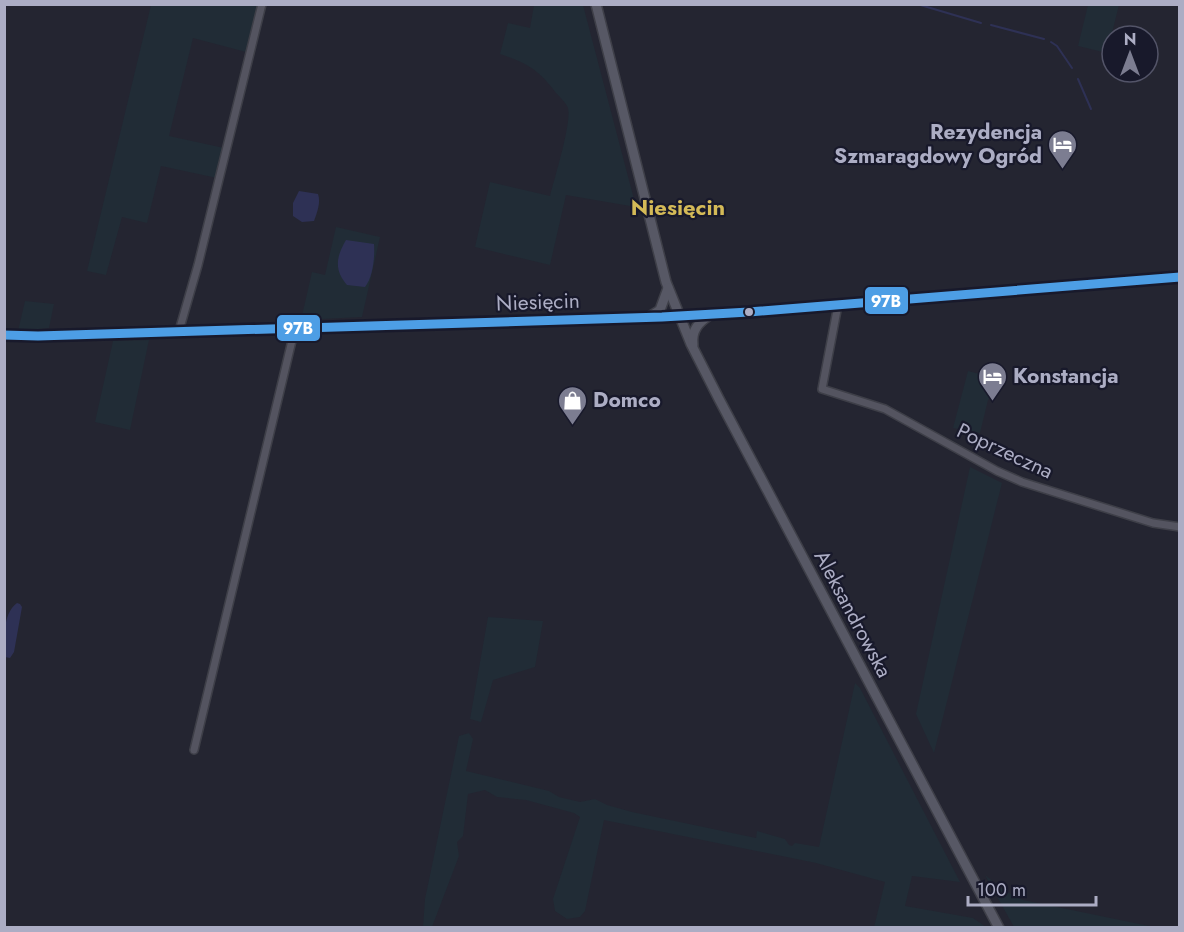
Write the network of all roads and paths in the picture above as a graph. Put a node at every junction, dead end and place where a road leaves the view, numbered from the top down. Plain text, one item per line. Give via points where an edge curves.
1 (262, 4) edge
2 (596, 4) edge
3 (1179, 277) edge
4 (668, 288) junction
5 (838, 304) junction
6 (710, 315) junction
7 (678, 316) junction
8 (647, 318) junction
9 (295, 328) junction
10 (179, 332) junction
11 (4, 335) edge
12 (696, 355) junction
13 (1179, 527) edge
14 (194, 750) dead end
15 (999, 927) edge

1 - 10 street
2 - 4 street, Aleksandrowska
3 - 5 street, Niesięcin
4 - 7 street, Aleksandrowska
4 - 8 street via 660,310
5 - 6 street, Niesięcin
5 - 13 street, Poprzeczna via 822,389 885,410 1022,482 1152,523
6 - 7 street, Niesięcin
6 - 12 street via 694,330
7 - 8 street, Niesięcin
7 - 12 street, Aleksandrowska
8 - 9 street, Niesięcin
9 - 10 street, Niesięcin
9 - 14 street
10 - 11 street, Niesięcin
12 - 15 street, Aleksandrowska

